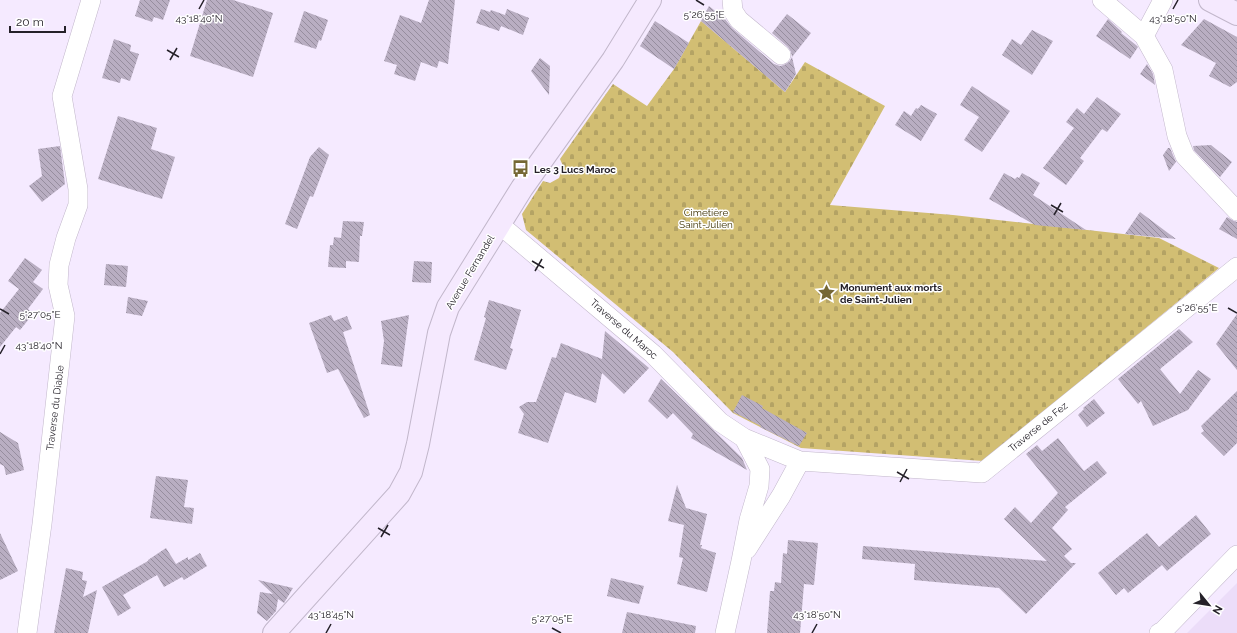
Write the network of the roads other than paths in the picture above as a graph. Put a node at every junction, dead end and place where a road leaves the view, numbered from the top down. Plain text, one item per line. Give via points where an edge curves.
1 (91, 0) edge
2 (650, 0) edge
3 (732, 0) edge
4 (1102, 0) edge
5 (1163, 0) edge
6 (1210, 0) edge
7 (1237, 14) edge
8 (1144, 36) junction
9 (781, 55) dead end
10 (1237, 212) edge
11 (499, 224) junction
12 (1237, 267) edge
13 (744, 438) junction
14 (800, 461) junction
15 (1237, 555) edge
16 (741, 561) junction
17 (27, 633) edge
18 (274, 633) edge
19 (725, 633) edge
20 (1159, 633) edge

1 - 17 street, Traverse du Diable via 62,96 78,189 78,205 59,266 58,285 66,316
2 - 11 main road, Avenue Fernandel via 614,60
3 - 9 street via 733,11 739,20
4 - 8 street
5 - 8 street
6 - 7 main road
8 - 10 street via 1163,70 1177,136 1185,156
11 - 13 street, Traverse du Maroc via 653,354 720,422
11 - 18 main road, Avenue Fernandel via 448,307 438,333 418,444 411,472 399,494
12 - 14 street, Traverse de Fez via 982,473
13 - 14 street, Traverse du Maroc
13 - 16 street, Traverse du Maroc via 760,469 759,486
14 - 16 street, Traverse du Maroc
15 - 20 street
16 - 19 street, Traverse du Maroc

